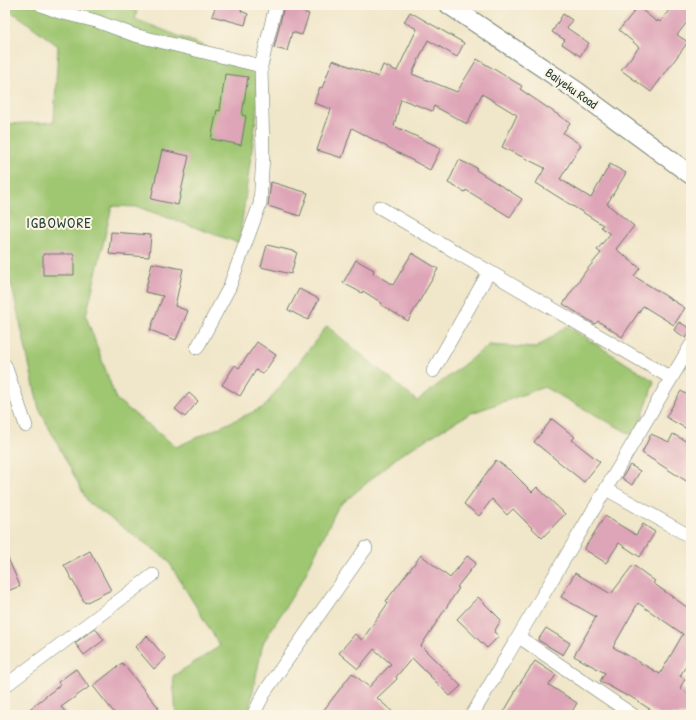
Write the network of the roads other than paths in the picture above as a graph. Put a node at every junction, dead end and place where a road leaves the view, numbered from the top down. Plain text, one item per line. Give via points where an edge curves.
1 (41, 5) edge
2 (276, 5) edge
3 (449, 5) edge
4 (262, 66) junction
5 (691, 175) edge
6 (379, 207) dead end
7 (489, 272) junction
8 (691, 345) edge
9 (197, 348) dead end
10 (5, 365) edge
11 (433, 371) dead end
12 (672, 378) junction
13 (26, 426) dead end
14 (606, 489) junction
15 (691, 537) edge
16 (366, 548) dead end
17 (153, 575) dead end
18 (519, 637) junction
19 (5, 686) edge
20 (253, 715) edge
21 (472, 715) edge
22 (633, 715) edge

1 - 4 street via 134,34
2 - 4 street
3 - 5 main road, Baiyeku Road via 577,91
4 - 9 street via 263,156 260,204 229,288
6 - 7 street
7 - 11 street
7 - 12 street
8 - 12 street
10 - 13 street
12 - 14 street
14 - 15 street
14 - 18 street
16 - 20 street via 266,690
17 - 19 street
18 - 21 street
18 - 22 street

